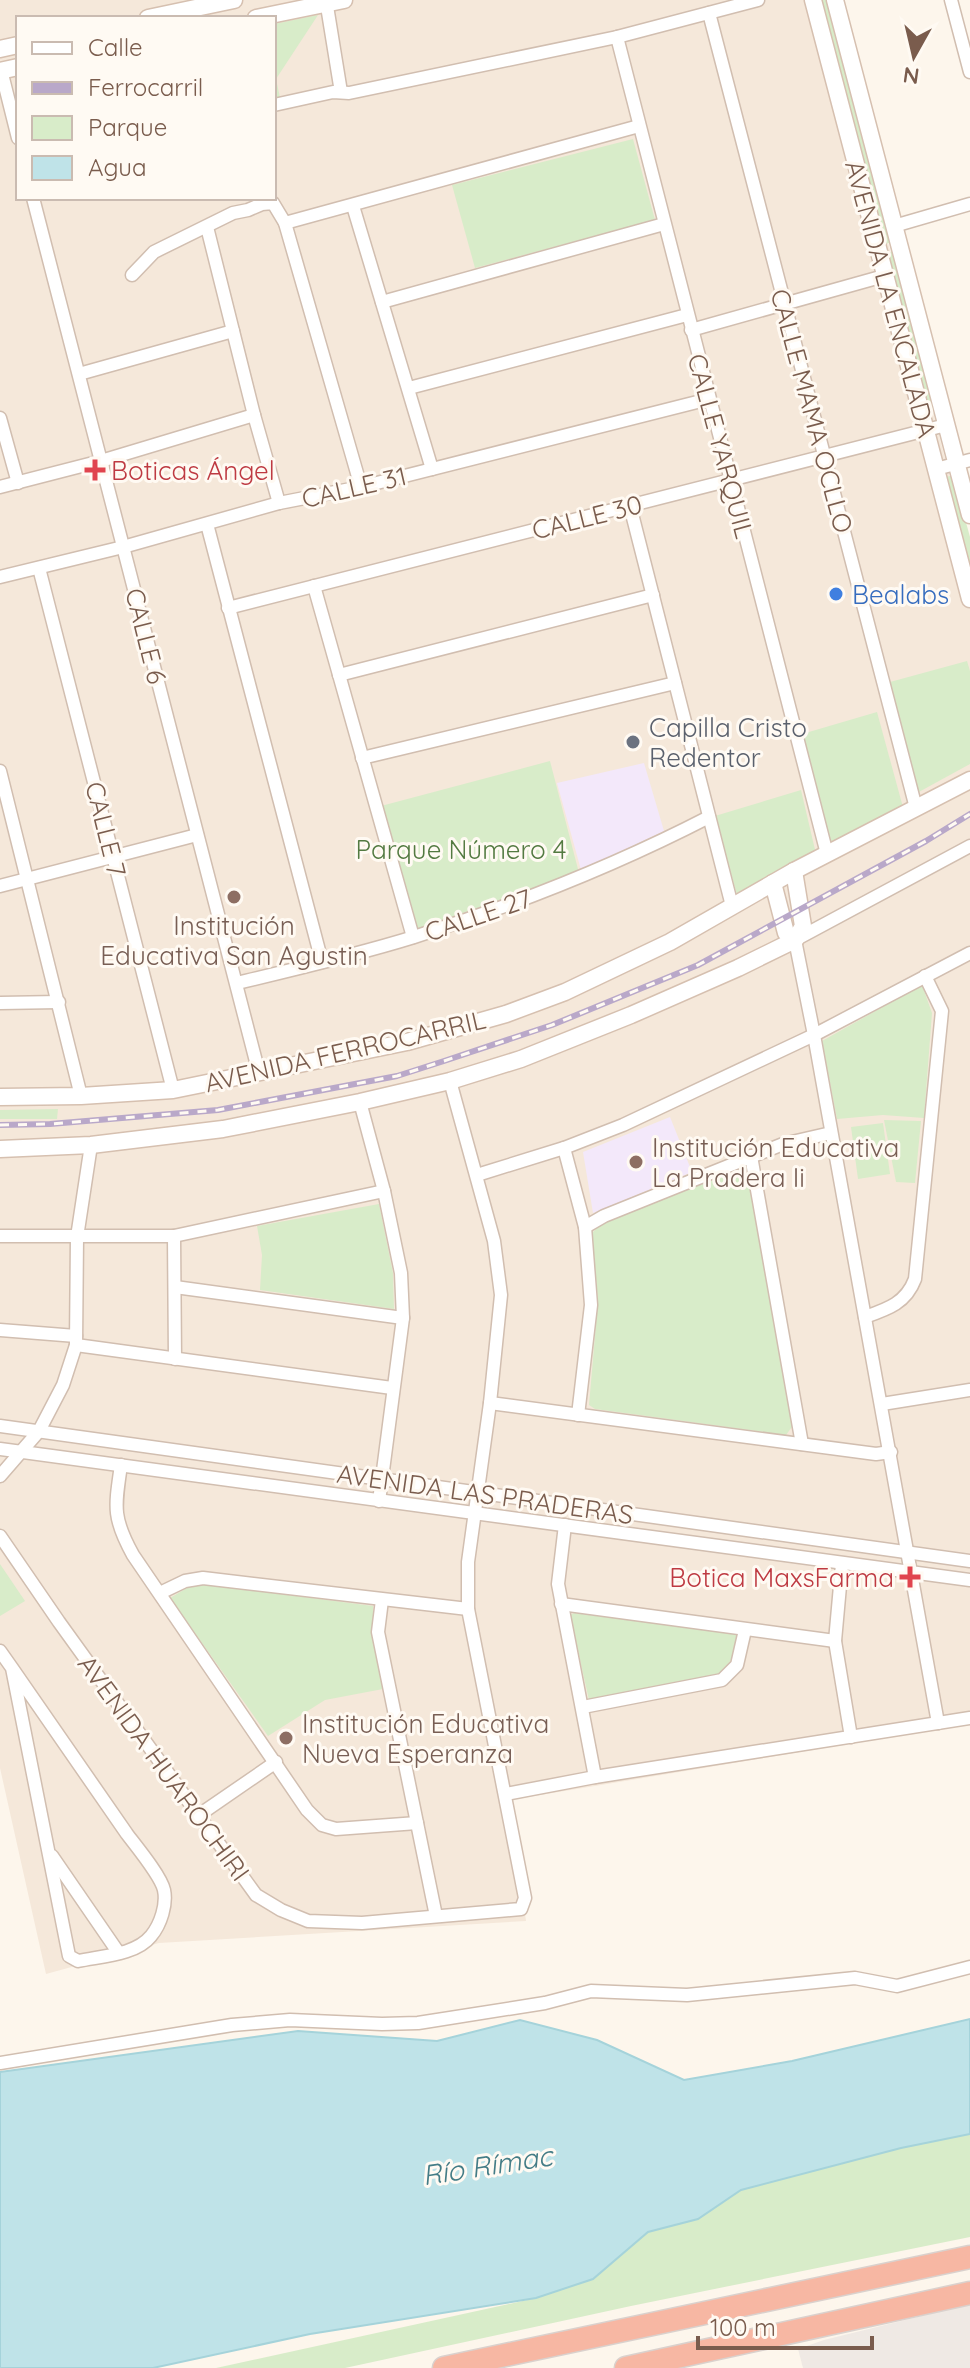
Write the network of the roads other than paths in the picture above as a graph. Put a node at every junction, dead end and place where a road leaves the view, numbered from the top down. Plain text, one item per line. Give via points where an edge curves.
1 (234, 0) edge
2 (758, 0) edge
3 (813, 0) edge
4 (835, 0) edge
5 (951, 0) edge
6 (332, 1) edge
7 (189, 5) edge
8 (709, 13) junction
9 (154, 16) edge
10 (265, 16) edge
11 (617, 37) junction
12 (966, 42) edge
13 (0, 70) edge
14 (970, 72) edge
15 (341, 92) junction
16 (276, 105) edge
17 (639, 126) junction
18 (16, 130) edge
19 (34, 200) edge
20 (970, 204) edge
21 (353, 206) junction
22 (285, 223) junction
23 (664, 224) junction
24 (894, 226) junction
25 (207, 227) junction
26 (132, 275) dead end
27 (884, 276) junction
28 (382, 302) junction
29 (784, 304) junction
30 (687, 315) junction
31 (691, 330) junction
32 (233, 331) junction
33 (79, 374) junction
34 (409, 388) junction
35 (709, 399) junction
36 (254, 415) junction
37 (0, 418) edge
38 (946, 425) junction
39 (925, 431) junction
40 (824, 456) junction
41 (101, 461) junction
42 (963, 462) edge
43 (432, 469) junction
44 (936, 469) junction
45 (730, 480) junction
46 (18, 483) junction
47 (0, 487) edge
48 (361, 487) junction
49 (279, 503) junction
50 (630, 506) junction
51 (970, 515) edge
52 (207, 524) junction
53 (123, 547) junction
54 (39, 568) junction
55 (0, 577) edge
56 (314, 586) junction
57 (653, 595) junction
58 (970, 599) edge
59 (228, 608) junction
60 (339, 675) junction
61 (675, 683) junction
62 (362, 758) junction
63 (0, 771) edge
64 (970, 780) edge
65 (4, 800) edge
66 (916, 808) junction
67 (709, 817) junction
68 (197, 835) junction
69 (970, 846) edge
70 (827, 854) junction
71 (114, 857) junction
72 (794, 871) junction
73 (28, 879) junction
74 (773, 883) junction
75 (0, 886) edge
76 (732, 906) junction
77 (413, 937) junction
78 (795, 940) junction
79 (970, 953) edge
80 (322, 962) junction
81 (925, 976) junction
82 (237, 983) junction
83 (59, 1002) junction
84 (0, 1003) edge
85 (814, 1035) junction
86 (259, 1073) junction
87 (450, 1081) junction
88 (173, 1090) junction
89 (81, 1096) junction
90 (0, 1097) edge
91 (360, 1102) junction
92 (831, 1133) junction
93 (91, 1145) junction
94 (564, 1148) junction
95 (0, 1149) edge
96 (751, 1156) junction
97 (477, 1175) junction
98 (384, 1191) junction
99 (585, 1227) junction
100 (0, 1236) edge
101 (174, 1236) junction
102 (77, 1237) junction
103 (175, 1287) junction
104 (865, 1317) junction
105 (403, 1318) junction
106 (0, 1330) edge
107 (76, 1341) junction
108 (175, 1359) junction
109 (392, 1388) junction
110 (970, 1390) edge
111 (490, 1403) junction
112 (882, 1404) junction
113 (578, 1415) junction
114 (0, 1426) edge
115 (39, 1431) junction
116 (802, 1444) junction
117 (0, 1449) edge
118 (19, 1452) junction
119 (891, 1452) junction
120 (121, 1465) junction
121 (0, 1476) edge
122 (381, 1480) junction
123 (477, 1493) junction
124 (379, 1501) junction
125 (474, 1514) junction
126 (565, 1525) junction
127 (0, 1536) edge
128 (909, 1552) junction
129 (970, 1561) edge
130 (842, 1564) junction
131 (913, 1573) junction
132 (970, 1580) edge
133 (160, 1593) junction
134 (382, 1600) junction
135 (561, 1604) junction
136 (468, 1609) junction
137 (745, 1630) junction
138 (835, 1641) junction
139 (0, 1651) edge
140 (12, 1668) junction
141 (583, 1707) junction
142 (970, 1718) edge
143 (938, 1723) junction
144 (851, 1737) junction
145 (276, 1762) junction
146 (595, 1777) junction
147 (506, 1794) junction
148 (199, 1815) junction
149 (417, 1823) junction
150 (48, 1849) junction
151 (436, 1916) junction
152 (118, 1952) junction
153 (970, 1967) edge
154 (0, 2063) edge
155 (970, 2257) edge
156 (970, 2293) edge
157 (444, 2368) edge
158 (626, 2368) edge

1 - 7 street
2 - 8 street
3 - 27 street, AVENIDA LA ENCALADA
4 - 24 street, AVENIDA LA ENCALADA
5 - 12 street
6 - 10 street
6 - 15 street
7 - 9 street
8 - 11 street
8 - 29 street, CALLE MAMA OCLLO
11 - 15 street
11 - 17 street, CALLE YARQUIL
12 - 14 street
13 - 18 street
15 - 16 street
17 - 21 street
17 - 23 street, CALLE YARQUIL
19 - 33 street, CALLE 6
20 - 24 street
21 - 22 street
21 - 28 street
22 - 25 street via 273,203 233,213
22 - 48 street
23 - 28 street
23 - 30 street, CALLE YARQUIL
24 - 38 street, AVENIDA LA ENCALADA
25 - 26 street via 154,252
25 - 32 street
27 - 29 street
27 - 39 street, AVENIDA LA ENCALADA
28 - 34 street
29 - 31 street
29 - 40 street, CALLE MAMA OCLLO
30 - 31 street, CALLE YARQUIL
30 - 34 street
31 - 35 street, CALLE YARQUIL
32 - 33 street
32 - 36 street
33 - 41 street, CALLE 6
34 - 43 street
35 - 43 street, CALLE 31
35 - 45 street, CALLE YARQUIL
36 - 41 street
36 - 49 street
37 - 46 street
38 - 39 street, CALLE 30
38 - 42 street, AVENIDA LA ENCALADA
39 - 40 street, CALLE 30
39 - 44 street, AVENIDA LA ENCALADA
40 - 45 street, CALLE 30
40 - 66 street, CALLE MAMA OCLLO
41 - 46 street
41 - 53 street, CALLE 6
42 - 44 street
42 - 51 street, AVENIDA LA ENCALADA
43 - 48 street, CALLE 31
44 - 58 street, AVENIDA LA ENCALADA
45 - 50 street, CALLE 30
45 - 70 street, CALLE YARQUIL
46 - 47 street
48 - 49 street, CALLE 31
49 - 52 street, CALLE 31
50 - 56 street, CALLE 30
50 - 57 street
52 - 53 street, CALLE 31
52 - 59 street
53 - 54 street, CALLE 31
53 - 68 street, CALLE 6
54 - 55 street, CALLE 31
54 - 71 street, CALLE 7
56 - 59 street, CALLE 30
56 - 60 street
57 - 60 street
57 - 61 street
59 - 80 street
60 - 62 street
61 - 62 street
61 - 67 street
62 - 77 street
63 - 65 street
64 - 66 street, AVENIDA FERROCARRIL
65 - 73 street
66 - 70 street, AVENIDA FERROCARRIL
67 - 76 street
67 - 77 street, CALLE 27 via 537,895
68 - 71 street
68 - 82 street, CALLE 6
69 - 78 street, AVENIDA FERROCARRIL
70 - 72 street, AVENIDA FERROCARRIL
71 - 73 street
71 - 88 street, CALLE 7
72 - 74 street, AVENIDA FERROCARRIL
72 - 78 street via 803,926
73 - 75 street
73 - 83 street
74 - 76 street, AVENIDA FERROCARRIL
74 - 78 street via 786,933
76 - 86 street, AVENIDA FERROCARRIL via 670,942 506,1014 407,1042
77 - 80 street, CALLE 27
78 - 85 street
78 - 87 street, AVENIDA FERROCARRIL via 631,1015
79 - 81 street
80 - 82 street, CALLE 27
81 - 85 street
81 - 104 street via 942,1011 915,1279 904,1299
82 - 86 street, CALLE 6
83 - 84 street
83 - 89 street
85 - 92 street
85 - 94 street
86 - 88 street, AVENIDA FERROCARRIL
87 - 91 street, AVENIDA FERROCARRIL
87 - 97 street
88 - 89 street, AVENIDA FERROCARRIL
89 - 90 street, AVENIDA FERROCARRIL
91 - 93 street, AVENIDA FERROCARRIL via 223,1129
91 - 98 street
92 - 96 street
92 - 104 street
93 - 95 street, AVENIDA FERROCARRIL
93 - 102 street
94 - 97 street
94 - 99 street
96 - 99 street
96 - 116 street
97 - 111 street via 501,1295
98 - 101 street
98 - 105 street via 401,1273
99 - 113 street via 591,1305
100 - 102 street
101 - 102 street
101 - 103 street
102 - 107 street
103 - 105 street
103 - 108 street
104 - 112 street
105 - 109 street
106 - 107 street
107 - 108 street
107 - 115 street via 63,1385
108 - 109 street
109 - 122 street
110 - 112 street
111 - 113 street
111 - 123 street
112 - 119 street
113 - 116 street
114 - 115 street, AVENIDA LAS PRADERAS
115 - 118 street
115 - 122 street, AVENIDA LAS PRADERAS
116 - 119 street
117 - 118 street, AVENIDA LAS PRADERAS
118 - 120 street, AVENIDA LAS PRADERAS
118 - 121 street
119 - 128 street
120 - 124 street, AVENIDA LAS PRADERAS
120 - 133 street via 115,1507 119,1530
122 - 123 street, AVENIDA LAS PRADERAS
122 - 124 street
123 - 125 street
123 - 128 street, AVENIDA LAS PRADERAS
124 - 125 street, AVENIDA LAS PRADERAS
125 - 126 street, AVENIDA LAS PRADERAS
125 - 136 street
126 - 130 street, AVENIDA LAS PRADERAS
126 - 135 street via 558,1584
127 - 148 street, AVENIDA HUAROCHIRI
128 - 129 street, AVENIDA LAS PRADERAS
128 - 131 street
130 - 131 street, AVENIDA LAS PRADERAS
130 - 138 street
131 - 132 street, AVENIDA LAS PRADERAS
131 - 143 street
133 - 134 street via 203,1578
133 - 145 street
134 - 136 street
134 - 149 street via 378,1632
135 - 137 street
135 - 141 street
136 - 147 street
137 - 138 street
137 - 141 street via 737,1665 722,1680
138 - 144 street
139 - 140 street
140 - 150 street
140 - 152 street via 164,1889 160,1923 151,1936
141 - 146 street
142 - 143 street
143 - 144 street
144 - 146 street
145 - 148 street
145 - 149 street via 322,1825 350,1829
146 - 147 street
147 - 151 street, AVENIDA HUAROCHIRI via 524,1904 521,1909
148 - 151 street, AVENIDA HUAROCHIRI via 256,1895 281,1910 308,1921 362,1923
149 - 151 street
150 - 152 street
150 - 152 street via 69,1956 78,1961
153 - 154 street via 897,1986 855,1978 687,1995 591,1991 418,2023 290,2020 232,2025
155 - 157 highway
156 - 158 highway

